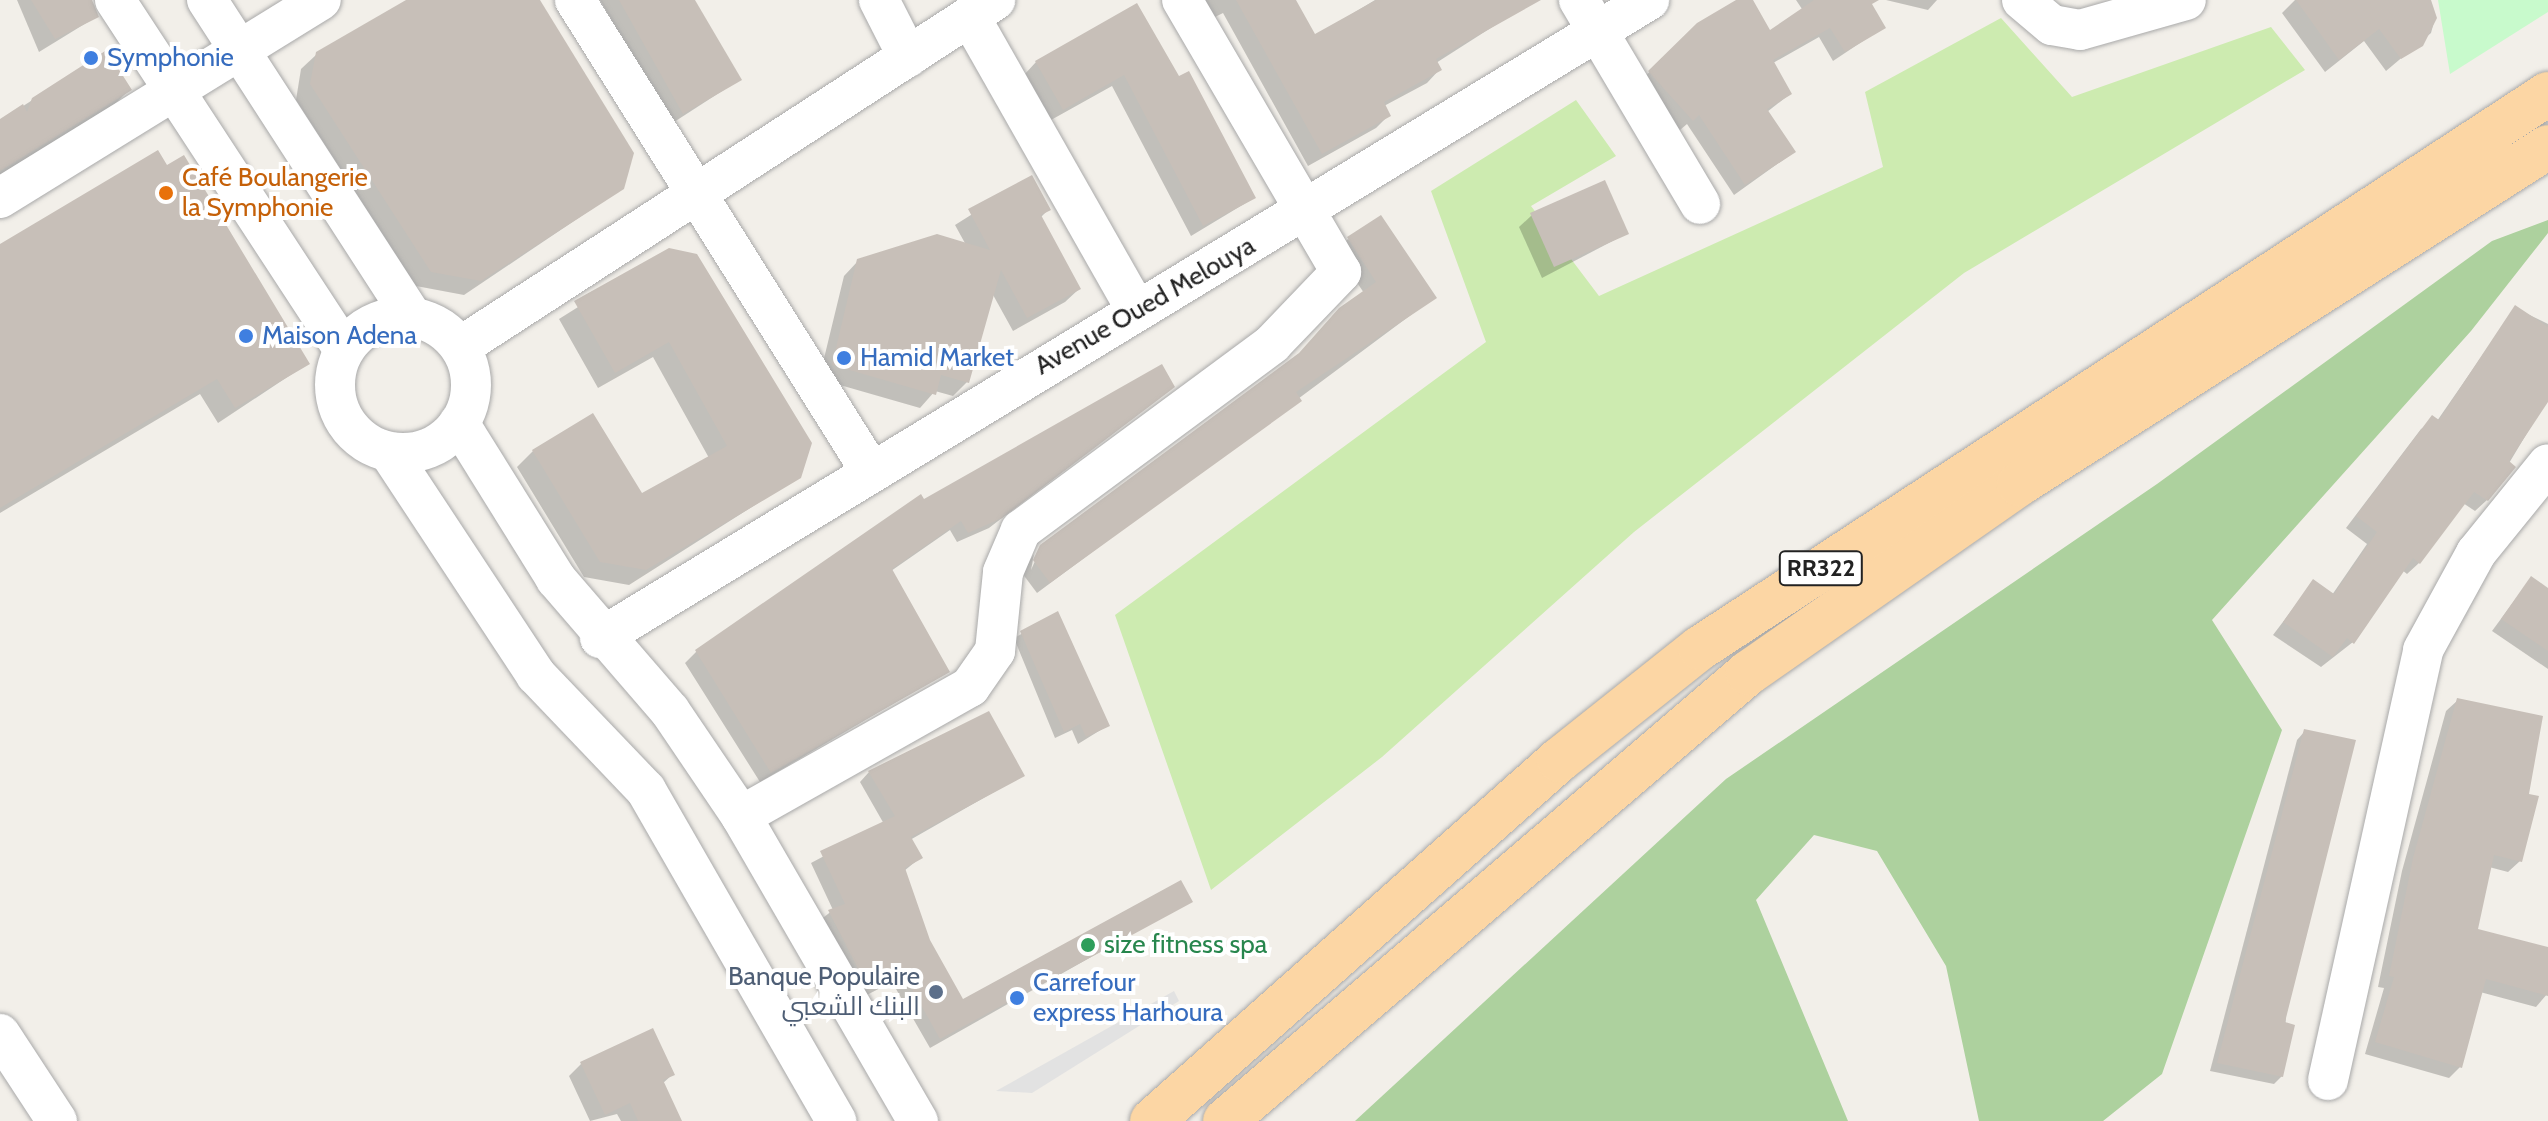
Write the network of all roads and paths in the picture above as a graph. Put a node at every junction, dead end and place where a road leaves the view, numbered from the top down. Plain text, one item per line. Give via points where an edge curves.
1 (115, 0) edge
2 (207, 0) edge
3 (321, 0) edge
4 (575, 0) edge
5 (879, 0) edge
6 (1182, 0) edge
7 (1649, 0) edge
8 (2022, 0) edge
9 (2186, 0) edge
10 (982, 8) edge
11 (1588, 16) edge
12 (236, 47) junction
13 (908, 57) junction
14 (168, 90) junction
15 (2548, 94) edge
16 (2548, 147) edge
17 (699, 193) junction
18 (0, 198) edge
19 (1700, 204) dead end
20 (1305, 213) junction
21 (1136, 309) junction
22 (413, 318) junction
23 (460, 347) junction
24 (344, 350) junction
25 (459, 423) junction
26 (389, 452) junction
27 (2548, 464) edge
28 (870, 470) junction
29 (600, 638) junction
30 (741, 816) junction
31 (0, 1034) edge
32 (2328, 1080) dead end
33 (57, 1121) edge
34 (836, 1121) edge
35 (918, 1121) edge
36 (1152, 1121) edge
37 (1225, 1121) edge

1 - 14 street
2 - 12 street
3 - 12 street
4 - 17 street
5 - 13 street
6 - 20 street
7 - 11 street, Avenue Oued Melouya
8 - 9 street via 2052,25 2080,30
10 - 13 street
10 - 21 street
11 - 19 street
11 - 20 street, Avenue Oued Melouya
12 - 14 street
12 - 22 street
13 - 17 street
14 - 18 street
14 - 24 street
15 - 36 main road, RR322 via 1700,648 1559,760
16 - 37 main road, RR322 via 2019,484 1748,673
17 - 23 street
17 - 28 street
20 - 21 street, Avenue Oued Melouya
20 - 30 street via 1341,272 1272,344 1021,530 1003,572 995,651 979,679
21 - 28 street, Avenue Oued Melouya
22 - 23 street via 440,327
22 - 24 street via 387,319
23 - 25 street via 471,391
24 - 26 street via 336,380 340,412 361,437
25 - 26 street via 434,445
25 - 29 street
26 - 34 street via 536,675 646,790
27 - 32 street via 2467,566 2423,650
28 - 29 street, Avenue Oued Melouya
29 - 30 street via 670,711
30 - 35 street
31 - 33 street

